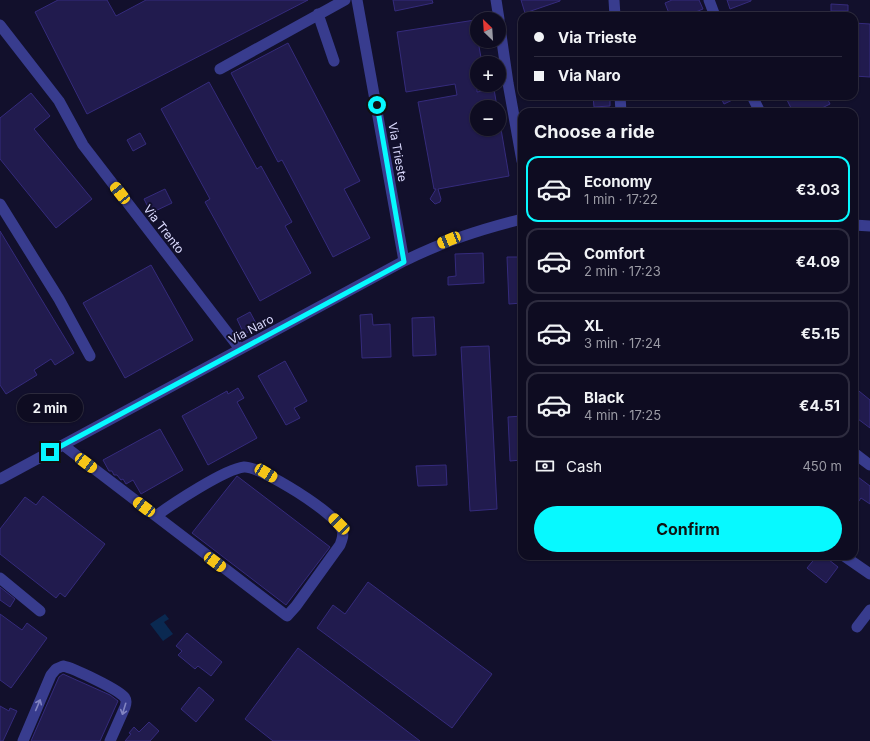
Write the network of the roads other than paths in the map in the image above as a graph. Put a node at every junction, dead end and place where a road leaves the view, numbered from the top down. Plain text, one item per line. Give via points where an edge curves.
1 (345, 0) edge
2 (357, 0) edge
3 (496, 0) edge
4 (614, 0) edge
5 (709, 0) edge
6 (498, 12) edge
7 (615, 12) edge
8 (714, 12) edge
9 (318, 14) junction
10 (0, 25) edge
11 (504, 48) edge
12 (334, 61) dead end
13 (220, 69) dead end
14 (518, 136) edge
15 (0, 204) edge
16 (518, 221) edge
17 (858, 225) edge
18 (870, 226) edge
19 (404, 262) junction
20 (240, 349) junction
21 (90, 356) dead end
22 (63, 445) junction
23 (858, 456) edge
24 (870, 465) edge
25 (0, 479) edge
26 (156, 516) junction
27 (850, 560) edge
28 (870, 574) edge
29 (0, 578) edge
30 (870, 610) edge
31 (40, 611) dead end
32 (857, 626) dead end
33 (23, 741) edge
34 (110, 741) edge

1 - 9 street
2 - 19 street, Via Trieste
3 - 6 street
4 - 7 street
5 - 8 street
9 - 12 street
9 - 13 street
10 - 20 street, Via Trento via 59,101 83,145
11 - 14 street
15 - 21 street
16 - 19 street, Via Naro via 461,236
17 - 18 street
19 - 20 street, Via Naro
20 - 22 street, Via Naro
22 - 25 street, Via Naro
22 - 26 street
23 - 24 street
26 - 26 street via 287,616 343,538 339,524 327,513 266,473 245,467 221,475
27 - 28 street
29 - 31 street
30 - 32 street
33 -> 34 street via 51,675 63,666 116,690 124,697 125,707

